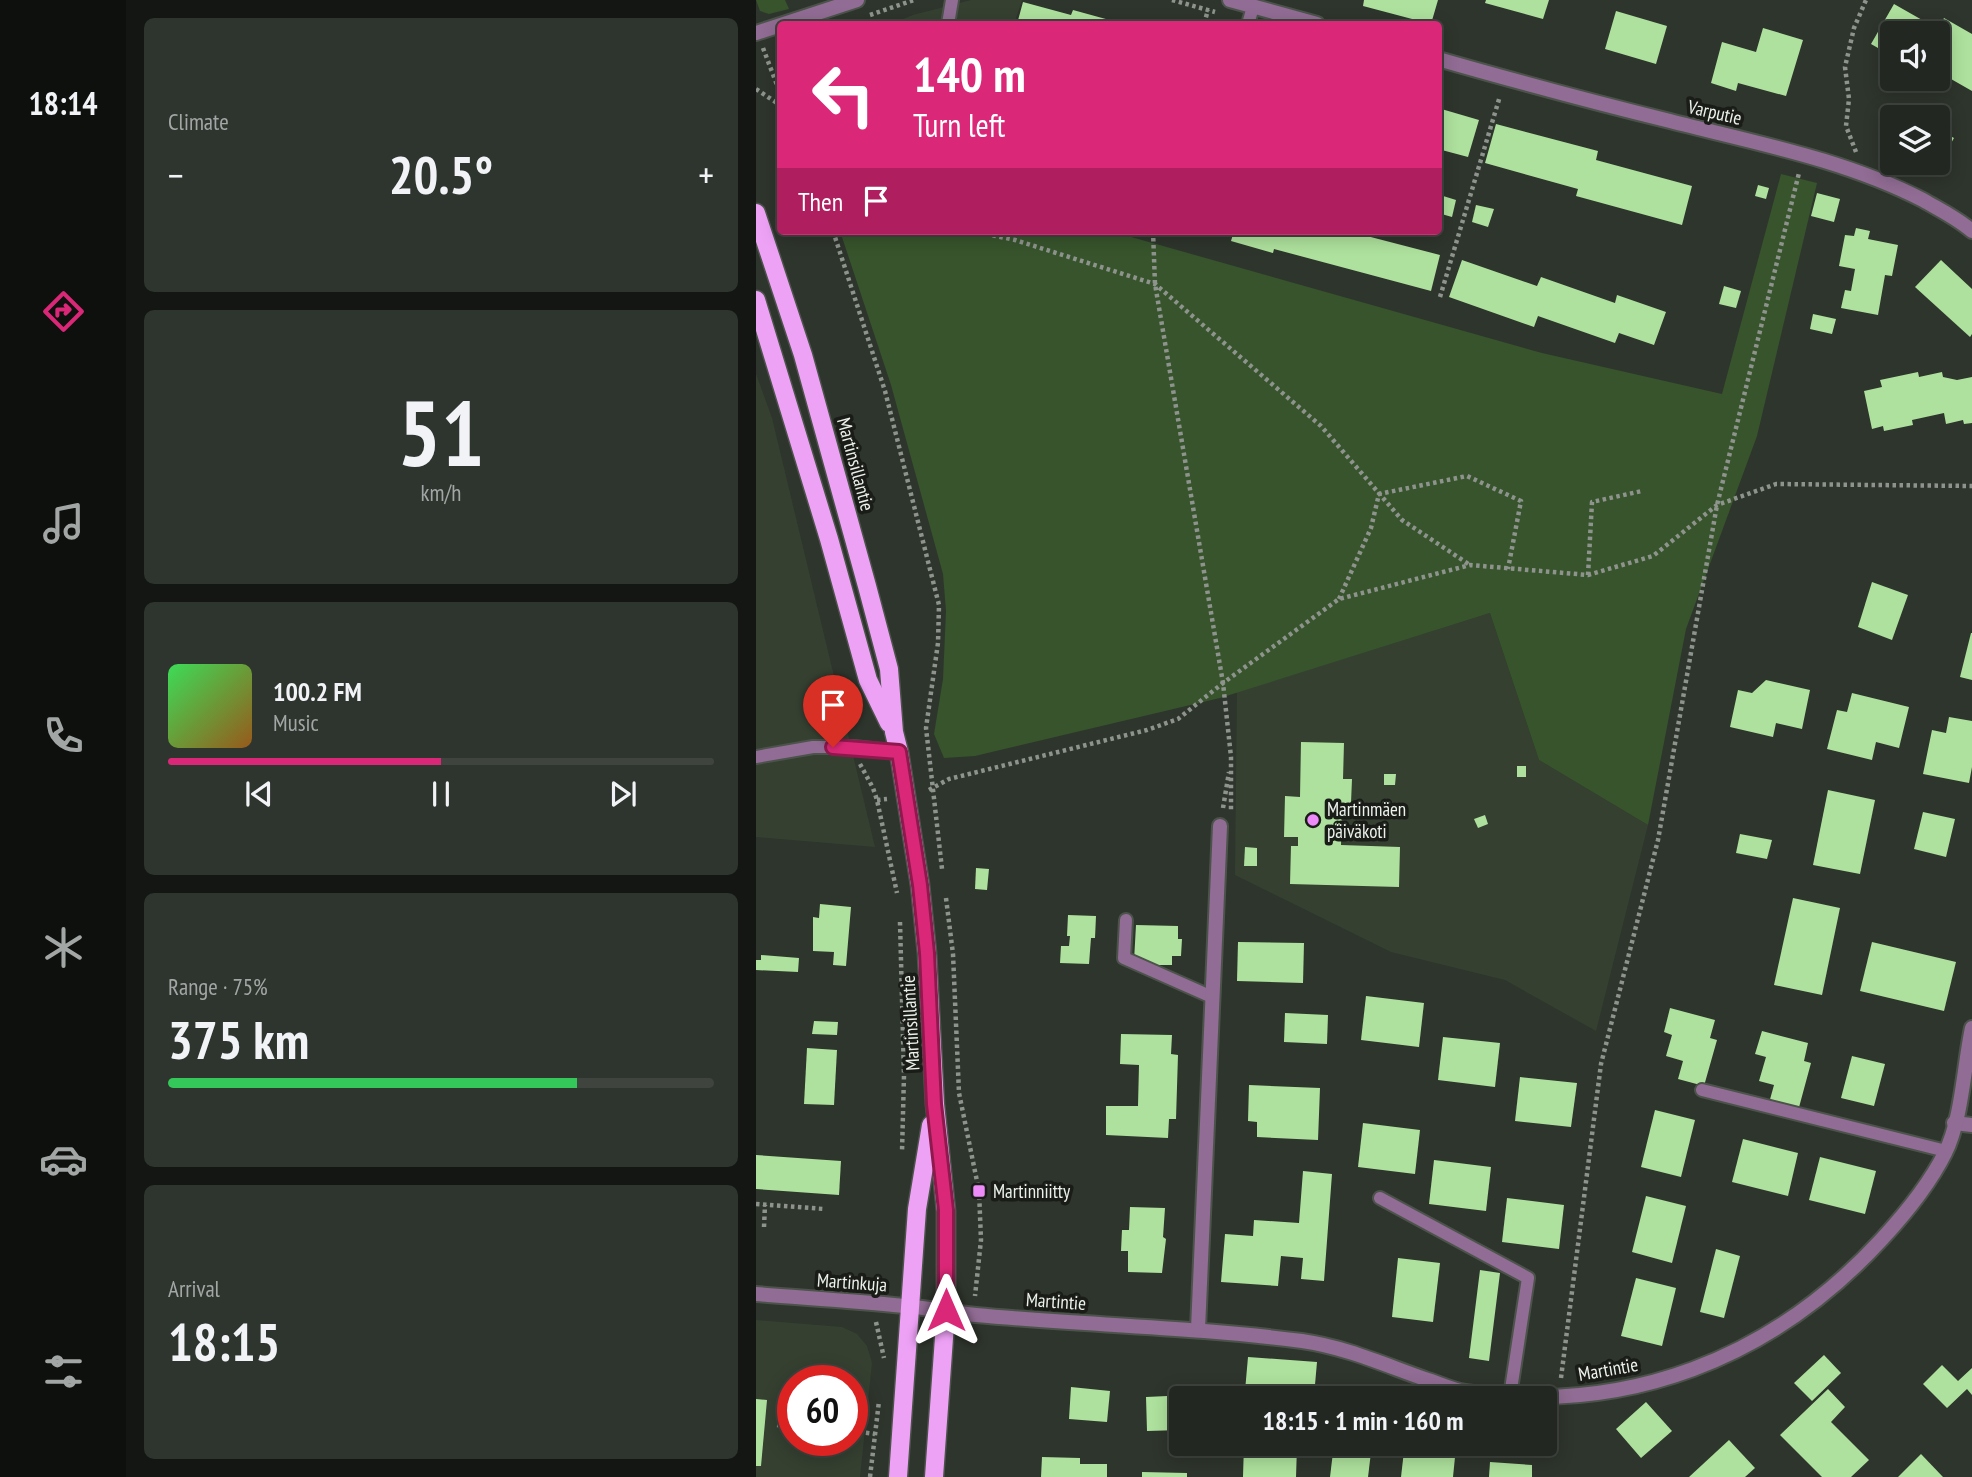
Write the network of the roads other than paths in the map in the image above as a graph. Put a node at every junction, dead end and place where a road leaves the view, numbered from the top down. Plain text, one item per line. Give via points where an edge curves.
1 (856, 0) edge
2 (952, 0) edge
3 (1230, 0) edge
4 (1253, 6) junction
5 (792, 21) edge
6 (948, 21) edge
7 (1249, 21) edge
8 (1306, 21) edge
9 (777, 26) edge
10 (756, 33) edge
11 (1442, 60) edge
12 (756, 213) edge
13 (1972, 231) edge
14 (756, 300) edge
15 (894, 732) junction
16 (899, 752) junction
17 (756, 757) edge
18 (1220, 826) road end
19 (1126, 920) dead end
20 (1212, 997) junction
21 (1972, 1028) edge
22 (1702, 1090) dead end
23 (934, 1104) junction
24 (1954, 1123) junction
25 (1972, 1125) edge
26 (1946, 1152) junction
27 (1380, 1198) dead end
28 (756, 1294) edge
29 (909, 1306) junction
30 (946, 1310) junction
31 (1198, 1329) junction
32 (1446, 1386) edge
33 (1512, 1386) edge
34 (1557, 1396) edge
35 (898, 1477) edge
36 (934, 1477) edge

1 - 5 street
2 - 6 lane
3 - 4 street
4 - 7 lane
4 - 8 street
9 - 10 street
11 - 13 street, Varputie via 1857,171 1959,219
12 - 15 main road, Martinsillantie via 803,355 867,586 889,669
14 - 15 main road, Martinsillantie via 868,680
15 - 16 main road, Martinsillantie
16 - 17 lane via 813,747
16 - 23 main road, Martinsillantie via 927,953
18 - 20 street
19 - 20 lane via 1124,958
20 - 31 street
21 - 24 street, Martintie
22 - 26 lane
23 - 29 main road, Martinsillantie via 917,1209
23 - 30 main road, Martinsillantie via 946,1210
24 - 25 street
24 - 26 street, Martintie
26 - 34 street, Martintie via 1912,1205 1861,1261 1809,1307 1769,1334 1685,1373 1618,1389
27 - 33 lane via 1528,1278
28 - 29 street, Martinkuja
29 - 30 street, Martinkuja
29 - 35 main road, Martinsillantie
30 - 31 street, Martintie
30 - 36 main road, Martinsillantie
31 - 32 street, Martintie via 1330,1346

